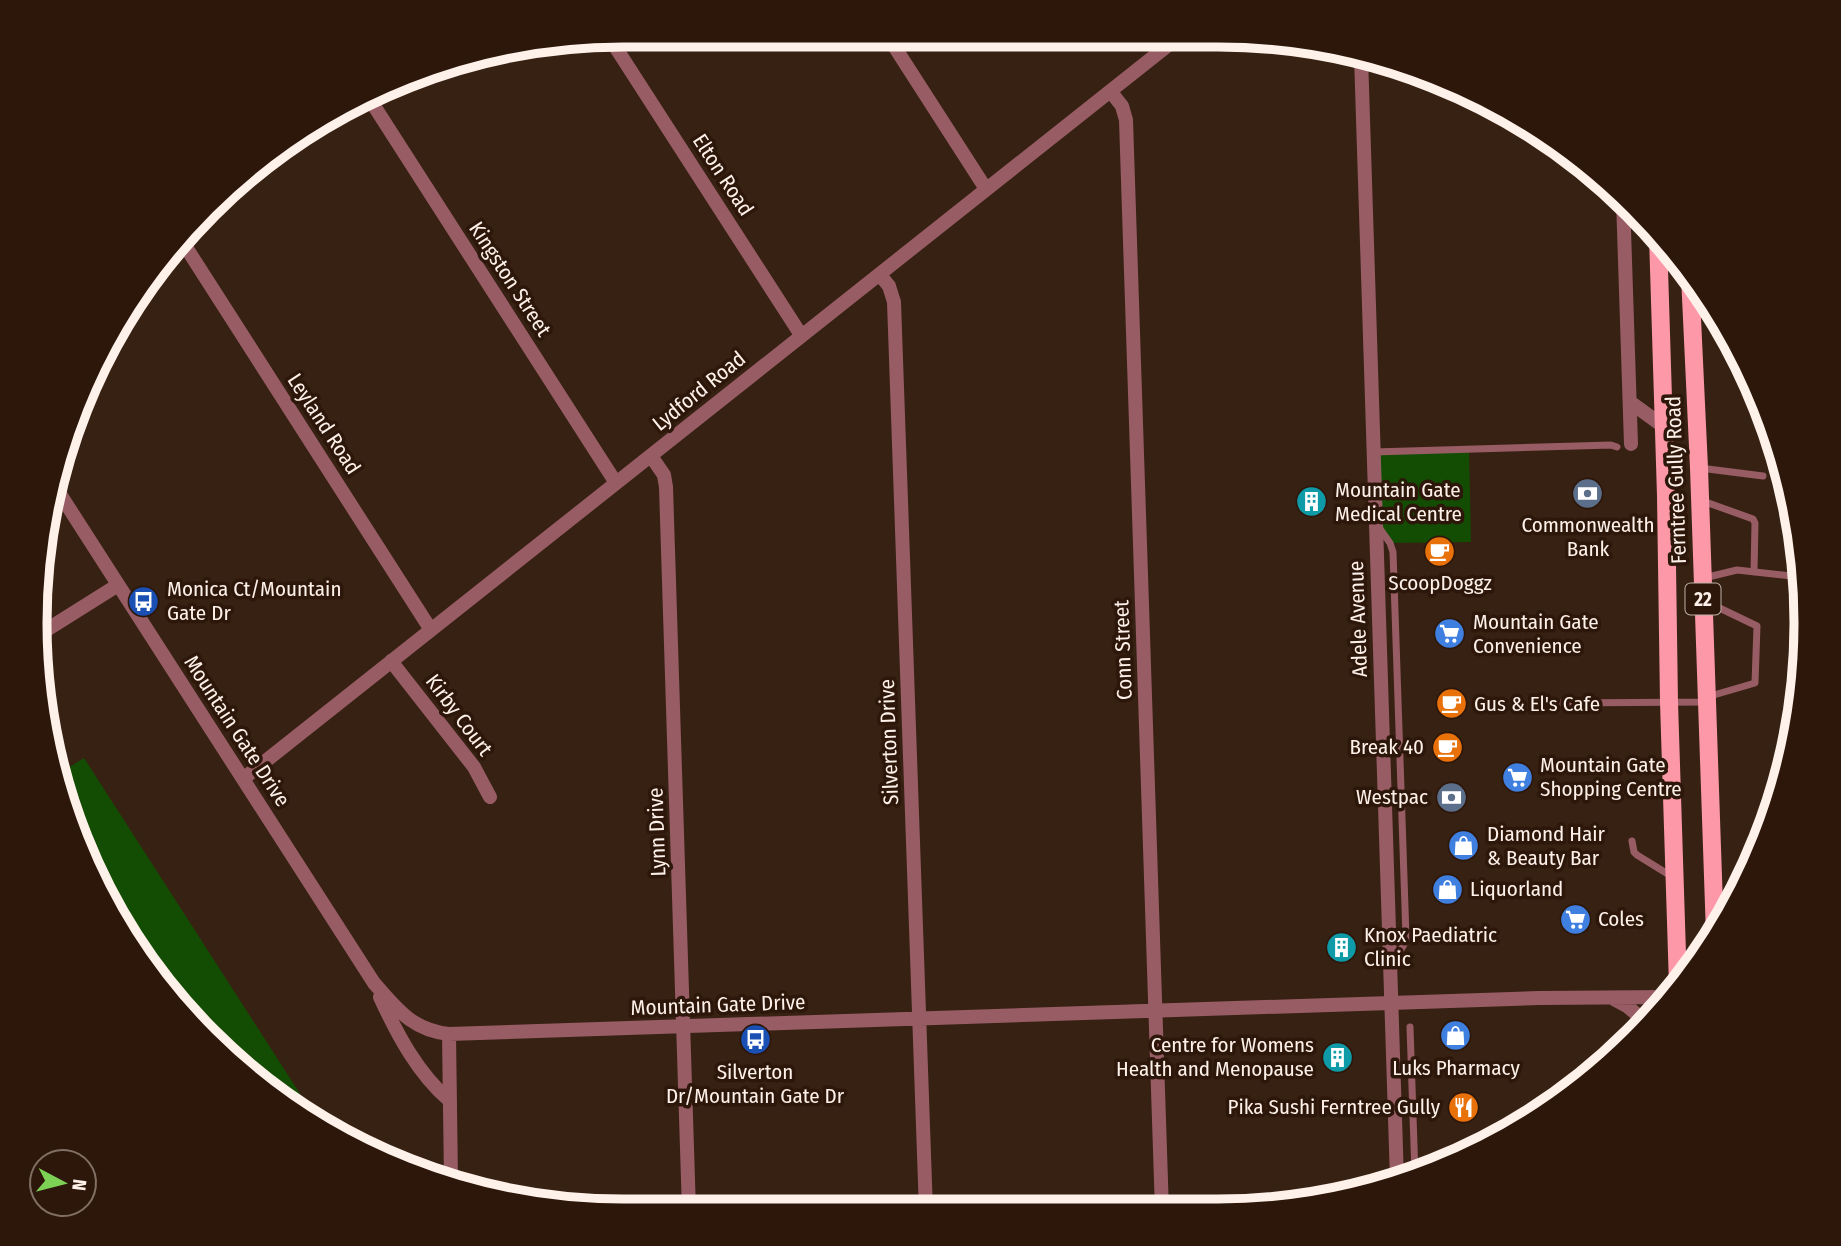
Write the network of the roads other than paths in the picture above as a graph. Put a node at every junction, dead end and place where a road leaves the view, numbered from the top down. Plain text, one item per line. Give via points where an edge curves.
1 (617, 47) edge
2 (895, 47) edge
3 (1162, 47) edge
4 (1361, 66) edge
5 (1111, 92) junction
6 (373, 105) edge
7 (986, 189) junction
8 (1624, 215) edge
9 (186, 248) edge
10 (1658, 252) edge
11 (880, 275) junction
12 (1691, 295) edge
13 (1660, 320) junction
14 (1692, 320) junction
15 (801, 335) junction
16 (1630, 402) junction
17 (1663, 425) junction
18 (1624, 446) joint
19 (1373, 452) junction
20 (651, 456) junction
21 (1699, 468) junction
22 (1763, 476) dead end
23 (616, 483) junction
24 (62, 497) edge
25 (1700, 500) junction
26 (1754, 572) junction
27 (1792, 576) edge
28 (1702, 579) junction
29 (118, 585) junction
30 (1703, 600) junction
31 (47, 629) edge
32 (431, 630) junction
33 (391, 661) junction
34 (1706, 699) junction
35 (1669, 702) junction
36 (1561, 703) dead end
37 (243, 779) junction
38 (490, 797) dead end
39 (1632, 841) dead end
40 (1675, 878) junction
41 (1714, 915) edge
42 (1678, 970) edge
43 (373, 983) junction
44 (1655, 997) edge
45 (1612, 999) junction
46 (1391, 1003) junction
47 (1156, 1011) junction
48 (1639, 1016) edge
49 (919, 1019) junction
50 (684, 1027) junction
51 (1410, 1027) dead end
52 (449, 1034) junction
53 (1411, 1064) junction
54 (1393, 1065) junction
55 (450, 1101) junction
56 (1415, 1164) edge
57 (1397, 1170) edge
58 (451, 1172) edge
59 (690, 1199) edge
60 (926, 1199) edge
61 (1163, 1199) edge

1 - 15 street, Elton Road
2 - 7 street
3 - 5 street, Lydford Road
4 - 19 street, Adele Avenue
5 - 7 street, Lydford Road
5 - 47 street, Conn Street via 1126,120
6 - 23 street, Kingston Street
7 - 11 street, Lydford Road
8 - 16 street, Ferntree Gully Road
9 - 32 street, Leyland Road
10 - 13 main road, Ferntree Gully Road / 22
11 - 15 street, Lydford Road
11 - 49 street, Silverton Drive via 892,294 895,311
12 - 14 main road, Ferntree Gully Road / 22
13 - 14 main road
13 - 17 main road, Ferntree Gully Road / 22
14 - 21 main road, Ferntree Gully Road / 22
15 - 20 street, Lydford Road
16 - 17 street, Ferntree Gully Road
16 - 18 street, Ferntree Gully Road
17 - 35 main road, Ferntree Gully Road / 22
18 - 19 lane
19 - 46 street, Adele Avenue
20 - 23 street, Lydford Road
20 - 50 street, Lynn Drive via 666,487
21 - 22 lane
21 - 25 main road, Ferntree Gully Road / 22
23 - 32 street, Lydford Road
24 - 29 street, Mountain Gate Drive
25 - 26 lane via 1754,521
25 - 28 main road, Ferntree Gully Road / 22
26 - 27 lane
26 - 28 lane via 1737,570
28 - 30 main road, Ferntree Gully Road / 22
29 - 31 street
29 - 37 street, Mountain Gate Drive
30 - 34 main road, Ferntree Gully Road / 22
30 - 34 lane via 1757,626 1755,683
32 - 33 street, Lydford Road
33 - 37 street, Lydford Road
33 - 38 street, Kirby Court via 474,767
34 - 35 lane
34 - 41 main road, Ferntree Gully Road / 22
35 - 36 lane
35 - 40 main road, Ferntree Gully Road / 22
37 - 43 street, Mountain Gate Drive
39 - 40 lane via 1637,855
40 - 42 main road, Ferntree Gully Road / 22
43 - 52 street, Mountain Gate Drive via 416,1025
43 - 55 street via 394,1028 432,1084
44 - 45 street, Mountain Gate Drive
45 - 46 street, Mountain Gate Drive
45 - 48 street
46 - 47 street, Mountain Gate Drive
46 - 54 street, Adele Avenue
47 - 49 street, Mountain Gate Drive
47 - 61 street, Conn Street
49 - 50 street, Mountain Gate Drive
49 - 60 street, Silverton Drive
50 - 52 street, Mountain Gate Drive
50 - 59 street, Lynn Drive
51 - 53 lane
52 - 55 street
53 - 54 lane
53 - 56 lane
54 - 57 street, Adele Avenue
55 - 58 street

